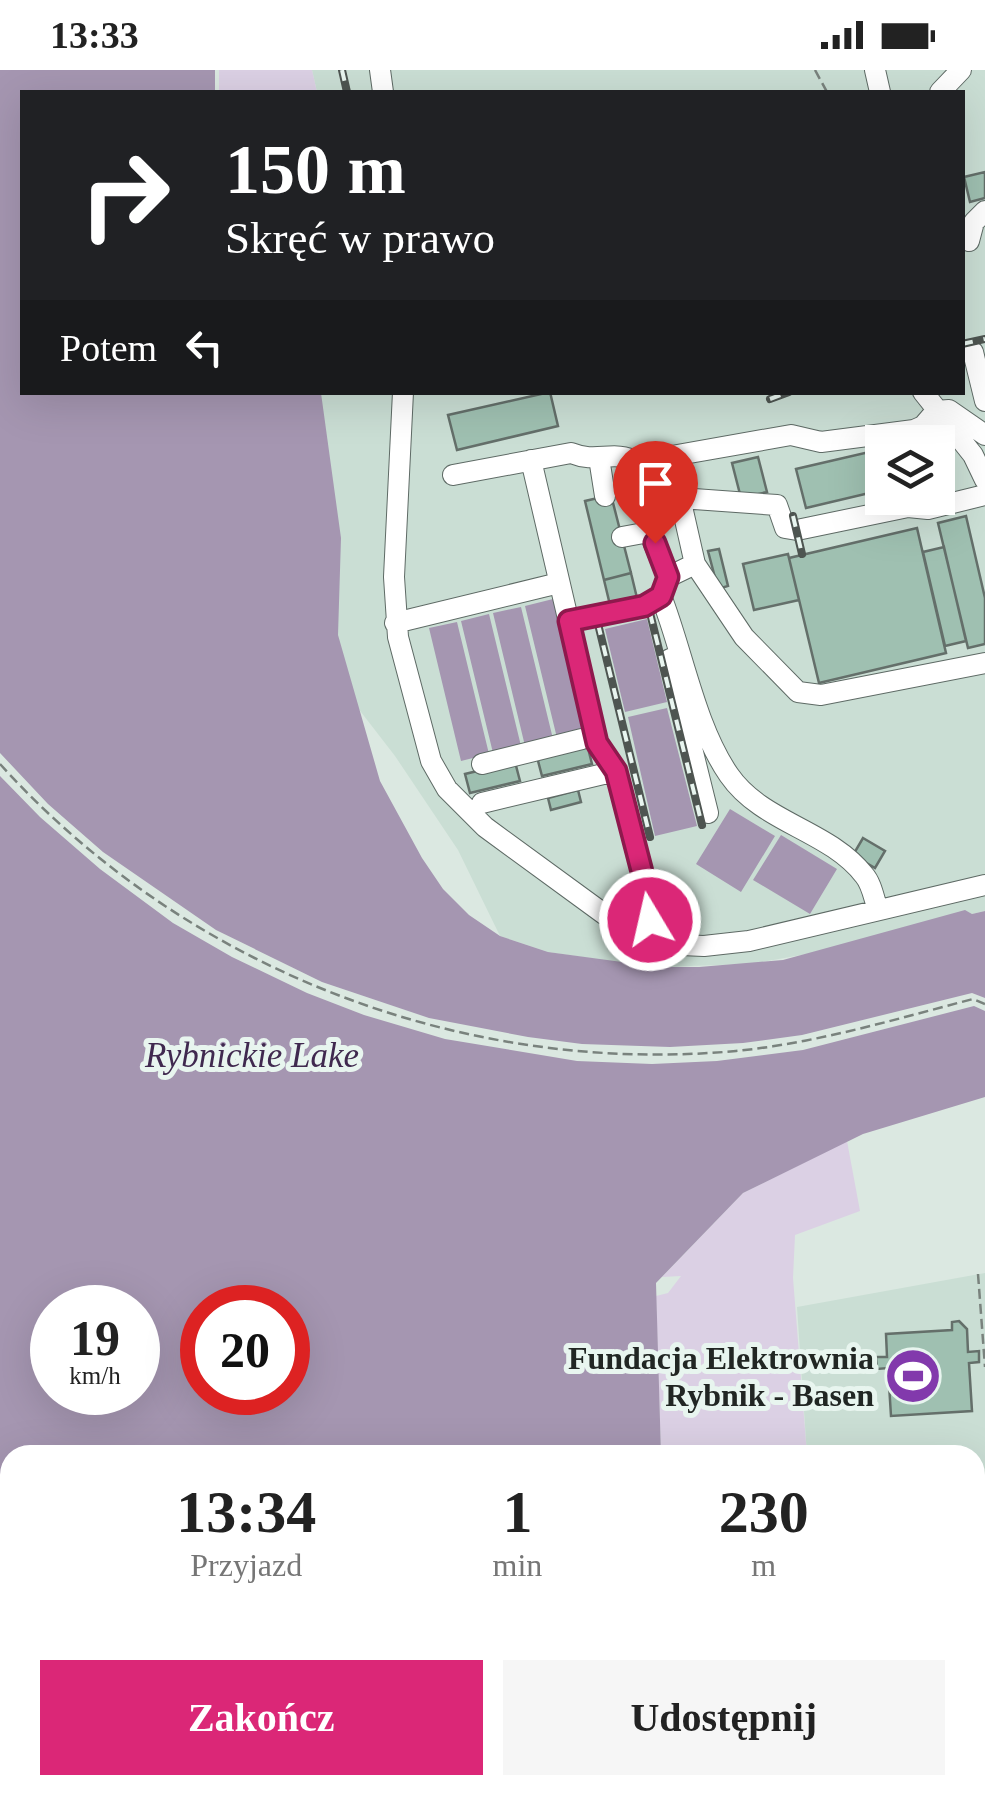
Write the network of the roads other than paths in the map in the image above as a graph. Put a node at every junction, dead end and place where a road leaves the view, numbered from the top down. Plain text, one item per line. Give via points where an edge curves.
1 (962, 70) edge
2 (942, 90) edge
3 (985, 211) edge
4 (972, 242) edge
5 (973, 352) dead end
6 (403, 395) edge
7 (925, 395) edge
8 (985, 401) edge
9 (936, 411) junction
10 (985, 435) edge
11 (599, 458) junction
12 (671, 458) junction
13 (530, 460) junction
14 (982, 467) edge
15 (454, 475) dead end
16 (985, 494) edge
17 (605, 496) dead end
18 (680, 498) junction
19 (622, 537) dead end
20 (695, 564) junction
21 (560, 584) junction
22 (661, 590) junction
23 (569, 621) junction
24 (396, 623) junction
25 (985, 663) edge
26 (582, 739) dead end
27 (526, 753) junction
28 (482, 764) dead end
29 (616, 771) junction
30 (534, 790) junction
31 (482, 803) dead end
32 (708, 813) dead end
33 (985, 885) edge
34 (878, 910) junction
35 (646, 936) junction

1 - 2 lane
3 - 4 lane via 974,222
5 - 8 lane
6 - 24 lane
7 - 9 lane
9 - 10 lane via 949,410
9 - 12 lane via 914,430 821,442 791,435
9 - 14 lane
11 - 12 lane
11 - 13 lane via 572,453
11 - 17 lane
12 - 18 lane
13 - 15 lane
13 - 21 lane
16 - 18 lane via 796,530 786,528 777,505
18 - 20 lane
19 - 22 lane via 649,532
20 - 22 lane
20 - 25 lane via 744,637 798,692 821,695
21 - 23 lane
21 - 24 lane
22 - 23 lane via 644,606
22 - 32 lane
22 - 34 lane via 705,728 728,775 750,800 847,858 868,878
23 - 29 lane via 597,743
24 - 35 lane via 424,742 447,789 513,848
26 - 27 lane
27 - 28 lane
27 - 30 lane
29 - 30 lane
29 - 35 lane via 650,903
30 - 31 lane
33 - 34 lane
34 - 35 lane via 716,946

